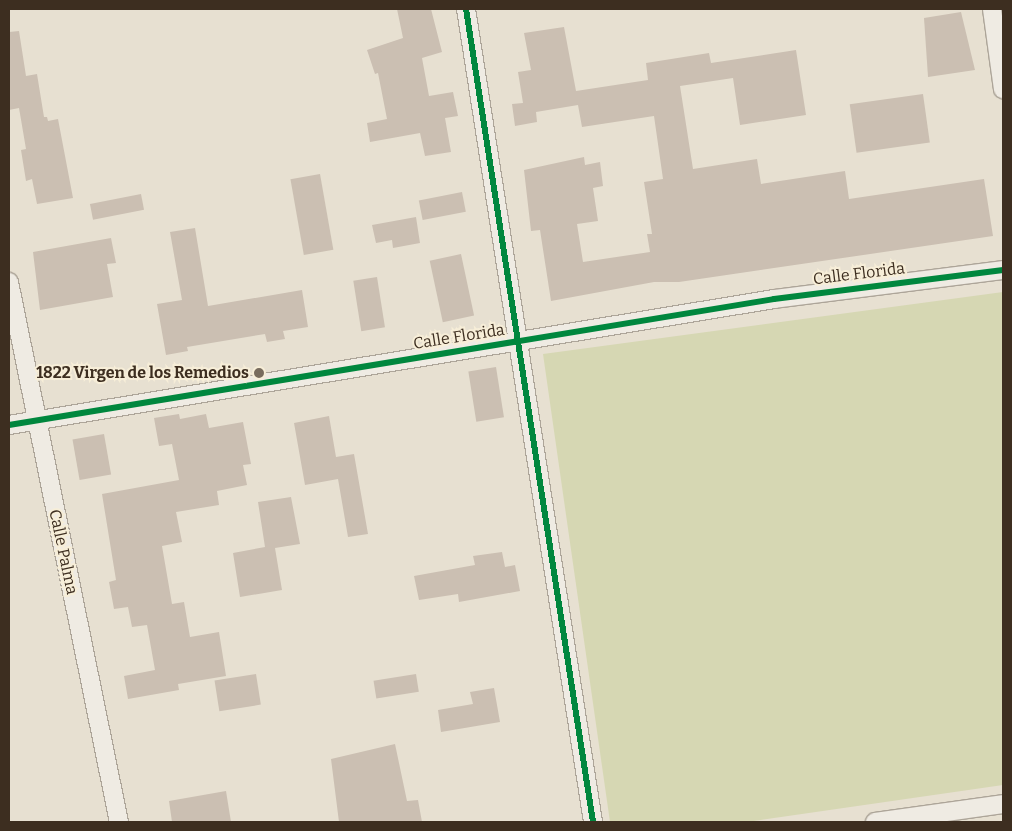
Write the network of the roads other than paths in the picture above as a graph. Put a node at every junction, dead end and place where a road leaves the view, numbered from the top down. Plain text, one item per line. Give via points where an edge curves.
1 (466, 9) edge
2 (992, 9) edge
3 (1003, 89) edge
4 (1003, 270) edge
5 (9, 282) edge
6 (516, 341) junction
7 (35, 421) junction
8 (9, 425) edge
9 (1003, 804) edge
10 (119, 822) edge
11 (593, 822) edge
12 (875, 822) edge

1 - 6 street
2 - 3 street
4 - 6 street, Calle Florida via 774,299
5 - 7 street, Calle Palma
6 - 7 street, Calle Florida
6 - 11 street
7 - 8 street, Calle Florida
7 - 10 street, Calle Palma
9 - 12 street

